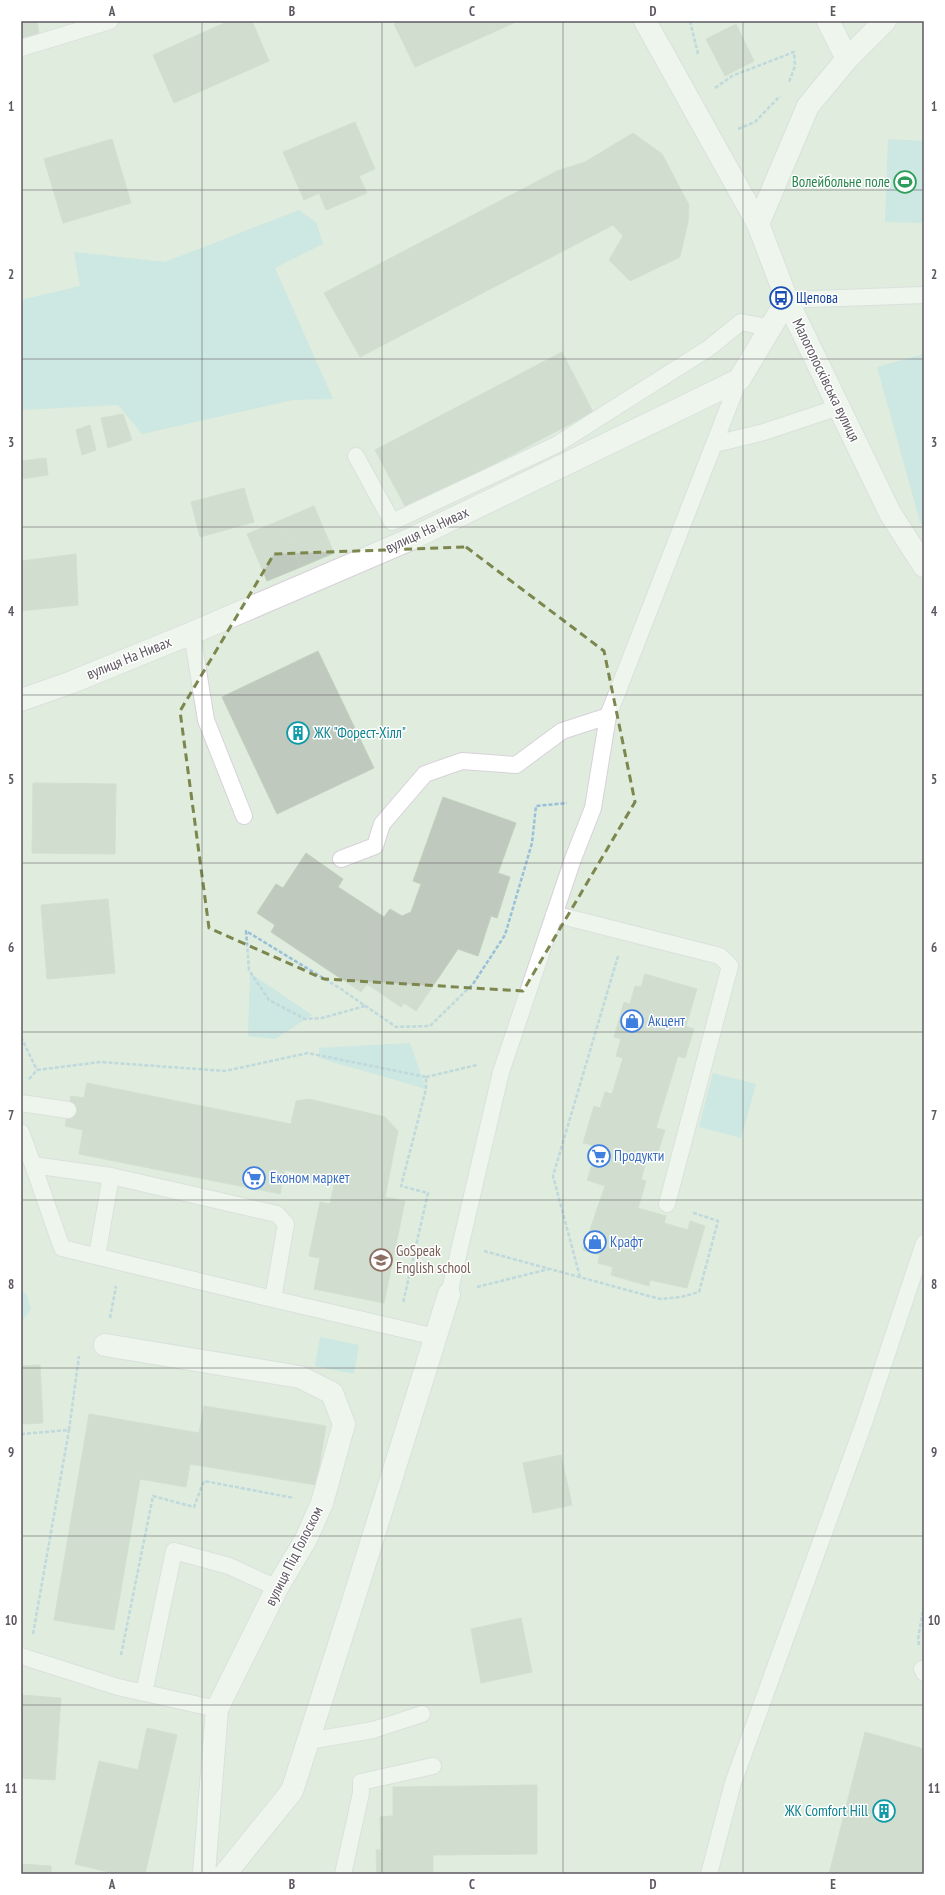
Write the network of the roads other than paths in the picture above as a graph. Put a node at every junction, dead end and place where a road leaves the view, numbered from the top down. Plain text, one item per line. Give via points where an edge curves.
1 (110, 21) edge
2 (645, 21) edge
3 (828, 21) edge
4 (885, 21) edge
5 (21, 48) edge
6 (847, 59) junction
7 (758, 224) junction
8 (924, 295) edge
9 (787, 300) junction
10 (770, 328) junction
11 (740, 380) junction
12 (839, 407) junction
13 (715, 444) junction
14 (356, 456) dead end
15 (924, 566) edge
16 (192, 633) junction
17 (21, 700) edge
18 (608, 716) junction
19 (244, 816) dead end
20 (341, 859) dead end
21 (554, 914) junction
22 (21, 1103) edge
23 (68, 1110) dead end
24 (21, 1132) edge
25 (33, 1165) junction
26 (111, 1176) junction
27 (666, 1204) dead end
28 (924, 1243) edge
29 (97, 1256) junction
30 (449, 1294) joint
31 (273, 1299) junction
32 (436, 1337) junction
33 (105, 1345) road end
34 (278, 1588) junction
35 (25, 1657) edge
36 (144, 1693) junction
37 (217, 1709) junction
38 (422, 1714) dead end
39 (308, 1741) junction
40 (433, 1766) dead end
41 (204, 1874) edge
42 (225, 1874) edge
43 (343, 1874) edge
44 (709, 1874) edge

1 - 5 lane
2 - 7 street, Малоголосківська вулиця
3 - 6 street
4 - 6 street
6 - 7 street via 808,106
7 - 9 street, Малоголосківська вулиця
8 - 9 lane
9 - 10 street
9 - 12 street, Малоголосківська вулиця
10 - 11 street
10 - 14 lane via 741,322 709,348 556,445 392,522
11 - 13 lane
11 - 16 street, вулиця На Нивах via 411,539
12 - 13 lane via 764,432
12 - 15 street, Малоголосківська вулиця via 890,512
13 - 18 lane
16 - 17 street, вулиця На Нивах
16 - 19 lane via 206,720
18 - 20 lane via 562,731 516,765 462,761 426,774 382,824 375,846
18 - 21 lane via 593,808
21 - 27 lane via 720,956 730,966
21 - 30 lane via 501,1072
22 - 23 lane
24 - 25 lane
25 - 26 lane
25 - 29 lane via 62,1248
26 - 29 lane
26 - 31 lane via 277,1214 286,1224
28 - 44 lane via 865,1420 733,1783
29 - 31 lane
30 - 32 street
31 - 32 lane
32 - 39 street
33 - 34 street, вулиця Під Голоском via 300,1377 332,1392 344,1424 322,1503 306,1539
34 - 36 lane via 229,1566 174,1551
34 - 37 street, вулиця Під Голоском
35 - 36 lane
36 - 37 lane
37 - 41 street, вулиця Під Голоском
38 - 39 lane via 373,1730
39 - 42 street via 292,1791
40 - 43 lane via 361,1782 361,1793

